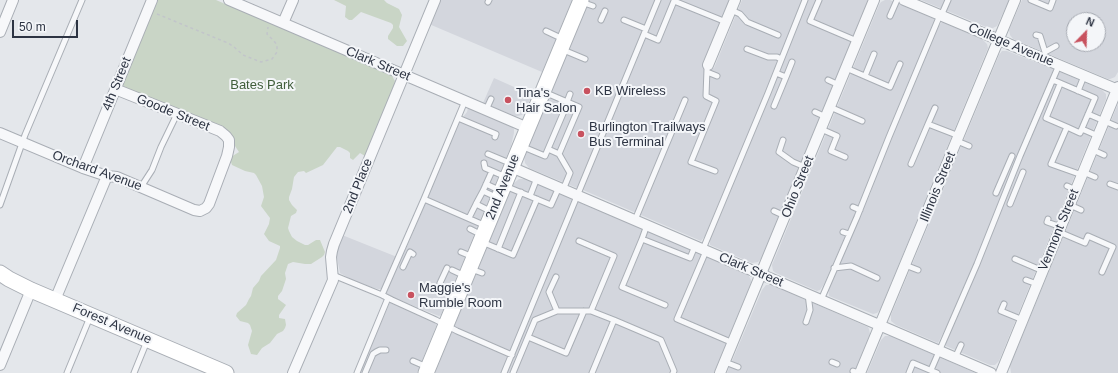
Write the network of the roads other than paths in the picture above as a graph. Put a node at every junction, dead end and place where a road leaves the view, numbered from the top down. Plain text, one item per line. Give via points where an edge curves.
1 (13, 0) edge
2 (82, 0) edge
3 (152, 0) edge
4 (229, 0) edge
5 (292, 0) edge
6 (435, 0) edge
7 (658, 0) edge
8 (805, 0) edge
9 (819, 0) edge
10 (874, 0) edge
11 (897, 0) edge
12 (904, 0) edge
13 (948, 0) edge
14 (1015, 0) edge
15 (1031, 0) edge
16 (1053, 0) edge
17 (584, 3) edge
18 (734, 5) edge
19 (605, 11) dead end
20 (890, 16) dead end
21 (941, 16) junction
22 (601, 20) dead end
23 (624, 20) dead end
24 (726, 22) junction
25 (283, 23) junction
26 (546, 31) dead end
27 (0, 32) edge
28 (645, 32) junction
29 (1036, 34) dead end
30 (778, 36) dead end
31 (998, 40) junction
32 (857, 41) junction
33 (562, 44) junction
34 (1056, 46) dead end
35 (747, 49) dead end
36 (874, 54) dead end
37 (1044, 55) junction
38 (585, 59) dead end
39 (781, 59) junction
40 (792, 62) dead end
41 (900, 64) dead end
42 (1059, 65) junction
43 (846, 68) junction
44 (708, 69) junction
45 (776, 73) junction
46 (404, 75) junction
47 (717, 76) dead end
48 (865, 76) junction
49 (1084, 76) junction
50 (786, 77) junction
51 (828, 80) dead end
52 (1053, 80) junction
53 (840, 84) junction
54 (1060, 84) junction
55 (115, 89) junction
56 (1118, 89) edge
57 (1078, 91) junction
58 (543, 92) junction
59 (570, 94) dead end
60 (491, 99) dead end
61 (685, 100) dead end
62 (465, 101) junction
63 (568, 102) junction
64 (774, 106) dead end
65 (935, 108) dead end
66 (486, 110) junction
67 (815, 112) dead end
68 (828, 112) junction
69 (177, 114) junction
70 (1088, 114) junction
71 (458, 118) junction
72 (862, 121) dead end
73 (1104, 121) junction
74 (928, 124) junction
75 (1116, 126) dead end
76 (1067, 127) junction
77 (528, 128) junction
78 (1082, 128) junction
79 (821, 129) junction
80 (0, 133) edge
81 (1098, 136) junction
82 (495, 137) dead end
83 (958, 139) junction
84 (784, 140) dead end
85 (23, 142) junction
86 (520, 146) junction
87 (969, 146) dead end
88 (548, 149) junction
89 (1092, 150) junction
90 (488, 154) dead end
91 (559, 154) junction
92 (1104, 154) dead end
93 (1012, 156) dead end
94 (845, 157) dead end
95 (484, 163) dead end
96 (911, 164) dead end
97 (805, 167) junction
98 (83, 168) junction
99 (492, 171) junction
100 (715, 171) dead end
101 (1023, 172) dead end
102 (1083, 174) junction
103 (107, 176) junction
104 (1095, 177) dead end
105 (537, 178) junction
106 (486, 184) junction
107 (1110, 184) dead end
108 (504, 185) junction
109 (999, 186) junction
110 (141, 187) junction
111 (1118, 187) edge
112 (561, 188) junction
113 (1006, 189) junction
114 (483, 191) junction
115 (521, 192) junction
116 (996, 193) dead end
117 (577, 195) junction
118 (530, 196) junction
119 (424, 199) junction
120 (537, 199) junction
121 (476, 204) junction
122 (1010, 204) dead end
123 (0, 205) edge
124 (1070, 205) junction
125 (853, 207) dead end
126 (194, 210) joint
127 (860, 210) junction
128 (1081, 210) dead end
129 (774, 211) dead end
130 (785, 216) junction
131 (469, 218) junction
132 (1048, 219) dead end
133 (635, 220) junction
134 (647, 225) junction
135 (1060, 230) junction
136 (843, 232) dead end
137 (480, 233) junction
138 (849, 234) junction
139 (642, 239) junction
140 (579, 241) dead end
141 (498, 249) junction
142 (701, 249) junction
143 (413, 254) dead end
144 (1015, 259) dead end
145 (470, 265) junction
146 (905, 265) junction
147 (834, 268) junction
148 (393, 270) junction
149 (918, 270) dead end
150 (1043, 271) junction
151 (1102, 272) dead end
152 (0, 273) edge
153 (761, 274) junction
154 (333, 275) junction
155 (556, 277) dead end
156 (878, 278) dead end
157 (1026, 280) dead end
158 (440, 283) dead end
159 (1037, 284) junction
160 (31, 290) junction
161 (808, 294) junction
162 (382, 295) junction
163 (388, 298) junction
164 (55, 300) junction
165 (820, 300) junction
166 (1004, 304) dead end
167 (665, 305) dead end
168 (557, 311) junction
169 (584, 311) junction
170 (591, 311) junction
171 (91, 316) junction
172 (614, 320) junction
173 (1023, 320) junction
174 (806, 322) dead end
175 (446, 325) junction
176 (880, 326) junction
177 (528, 337) junction
178 (148, 340) junction
179 (733, 343) junction
180 (961, 344) dead end
181 (386, 350) dead end
182 (939, 351) junction
183 (512, 355) junction
184 (955, 358) junction
185 (412, 361) dead end
186 (725, 362) junction
187 (0, 365) edge
188 (738, 367) dead end
189 (427, 370) edge
190 (931, 370) junction
191 (220, 372) edge
192 (594, 372) edge
193 (857, 372) edge
194 (67, 373) edge
195 (134, 373) edge
196 (293, 373) edge
197 (357, 373) edge
198 (364, 373) edge
199 (504, 373) edge
200 (513, 373) edge
201 (673, 373) edge
202 (720, 373) edge
203 (909, 373) edge
204 (937, 373) edge
205 (991, 373) edge
206 (1001, 373) edge

1 - 27 street
2 - 85 lane
3 - 55 street, 4th Street
4 - 25 street, Clark Street
5 - 25 street
6 - 46 street, 2nd Place
7 - 28 lane
8 - 39 lane
9 - 32 lane via 810,21
10 - 32 street, Ohio Street
11 - 20 lane
12 - 21 street, College Avenue
13 - 21 lane
14 - 31 street, Illinois Street via 1009,24
15 - 16 lane via 1050,8
17 - 33 main road, 2nd Avenue
18 - 24 street
18 - 30 lane via 747,22
19 - 22 lane
21 - 31 street, College Avenue
21 - 127 lane
23 - 28 lane
24 - 28 lane via 674,0 658,40
24 - 44 street
25 - 46 street, Clark Street
26 - 33 lane
28 - 117 lane
29 - 37 lane via 1040,36
31 - 37 street, College Avenue
31 - 83 street, Illinois Street
32 - 43 street, Ohio Street
33 - 38 lane
33 - 58 main road, 2nd Avenue
34 - 37 lane
35 - 39 lane
36 - 48 lane
37 - 42 street, College Avenue
39 - 45 lane
40 - 50 lane
41 - 48 lane via 890,87
42 - 49 street, College Avenue
42 - 52 lane
43 - 48 lane
43 - 53 street, Ohio Street
44 - 47 lane
44 - 100 lane via 706,96 716,101 691,162
45 - 50 lane
45 - 142 lane via 728,192
46 - 62 street, Clark Street
46 - 154 street, 2nd Place via 334,244 331,258
49 - 56 street, College Avenue
49 - 57 lane
50 - 64 lane
51 - 53 lane
52 - 54 lane
52 - 113 lane
53 - 68 street, Ohio Street
54 - 57 lane
54 - 76 lane via 1046,118
55 - 69 street, Goode Street
55 - 98 street, 4th Street
56 - 73 street, Vermont Street
57 - 70 lane via 1095,98
58 - 63 lane
58 - 77 main road, 2nd Avenue
59 - 63 lane
60 - 66 lane
61 - 133 lane
62 - 66 street, Clark Street
62 - 71 lane
63 - 88 lane
63 - 91 lane via 579,107
65 - 74 lane
66 - 77 street, Clark Street
67 - 68 lane
68 - 72 lane
68 - 79 street, Ohio Street
69 - 110 lane via 152,170
69 - 126 street, Goode Street via 220,131 229,140 227,156 209,204 200,211
70 - 73 lane
70 - 78 lane
71 - 82 lane via 496,134
71 - 119 lane
73 - 75 lane
73 - 81 street, Vermont Street
74 - 83 lane
74 - 96 lane
76 - 78 lane via 1080,133
76 - 102 lane via 1051,164
77 - 86 main road, 2nd Avenue
78 - 81 lane
79 - 94 lane via 837,136 831,150
79 - 97 street, Ohio Street
80 - 85 street, Orchard Avenue
81 - 89 street, Vermont Street
83 - 87 lane
83 - 146 street, Illinois Street
84 - 97 lane via 778,152
85 - 98 street, Orchard Avenue
85 - 123 lane
86 - 88 lane via 545,156
86 - 108 main road, 2nd Avenue
88 - 91 lane
89 - 92 lane
89 - 102 street, Vermont Street
90 - 108 lane
91 - 112 lane via 570,173
93 - 109 lane
95 - 99 lane via 485,168
97 - 130 street, Ohio Street
98 - 103 street, Orchard Avenue
99 - 106 lane
99 - 108 lane
101 - 122 lane
102 - 104 lane
102 - 124 street, Vermont Street via 1071,188
103 - 110 street, Orchard Avenue via 117,177
103 - 164 street
105 - 108 street, Clark Street
105 - 112 street, Clark Street
105 - 118 lane
106 - 108 lane
106 - 114 lane
107 - 111 lane
108 - 114 lane
108 - 115 lane
108 - 121 lane
108 - 137 main road, 2nd Avenue
109 - 113 lane
109 - 116 lane
110 - 126 street, Orchard Avenue
112 - 117 street, Clark Street
112 - 120 lane via 551,205
113 - 182 lane
114 - 121 lane
115 - 118 lane
115 - 141 lane
117 - 133 street, Clark Street
117 - 183 lane via 534,295
118 - 120 lane
119 - 131 lane
119 - 148 lane
120 - 141 lane via 513,255
121 - 131 lane
124 - 128 lane
124 - 135 street, Vermont Street
125 - 127 lane
127 - 138 lane
129 - 130 lane
130 - 153 street, Ohio Street
131 - 137 lane
132 - 135 lane via 1047,222
133 - 134 street, Clark Street
134 - 139 lane
134 - 142 street, Clark Street
135 - 150 street, Vermont Street
135 - 151 lane via 1085,243 1088,236 1113,247
136 - 138 lane
137 - 141 lane
137 - 145 main road, 2nd Avenue
138 - 147 lane
139 - 142 lane via 690,258
139 - 167 lane via 622,287
140 - 170 lane via 614,256
142 - 153 street, Clark Street
142 - 179 lane via 677,319
143 - 148 lane via 410,252 404,267
144 - 150 lane
145 - 158 lane via 449,269
145 - 175 main road, 2nd Avenue
146 - 149 lane
146 - 176 street, Illinois Street
147 - 156 lane via 851,266
147 - 165 lane
148 - 162 lane
150 - 159 street, Vermont Street
152 - 160 main road, Forest Avenue
153 - 161 street, Clark Street
153 - 179 street, Ohio Street
154 - 162 lane
154 - 196 street, 2nd Place
155 - 168 lane via 549,292
157 - 159 lane
159 - 173 street, Vermont Street
160 - 164 main road, Forest Avenue
160 - 187 street
161 - 165 street, Clark Street
161 - 174 lane via 810,310
162 - 163 lane
163 - 175 lane
163 - 197 lane
164 - 171 main road, Forest Avenue
165 - 176 street, Clark Street
166 - 173 lane via 1001,311
168 - 169 lane
168 - 177 lane via 535,320
169 - 170 lane
169 - 177 lane via 566,353
170 - 172 lane
171 - 178 main road, Forest Avenue
171 - 194 lane
172 - 192 lane
172 - 201 lane via 661,340
173 - 206 street, Vermont Street
175 - 183 lane
175 - 189 main road, 2nd Avenue
176 - 182 street, Clark Street
176 - 193 street, Illinois Street
177 - 200 lane
178 - 191 main road, Forest Avenue
178 - 195 lane
179 - 186 street, Ohio Street
180 - 184 lane
181 - 198 lane via 373,354
182 - 184 street, Clark Street
182 - 190 lane
183 - 199 lane
184 - 205 street, Clark Street
185 - 189 lane
186 - 188 lane
186 - 202 street, Ohio Street
190 - 203 lane via 913,363
190 - 204 lane

